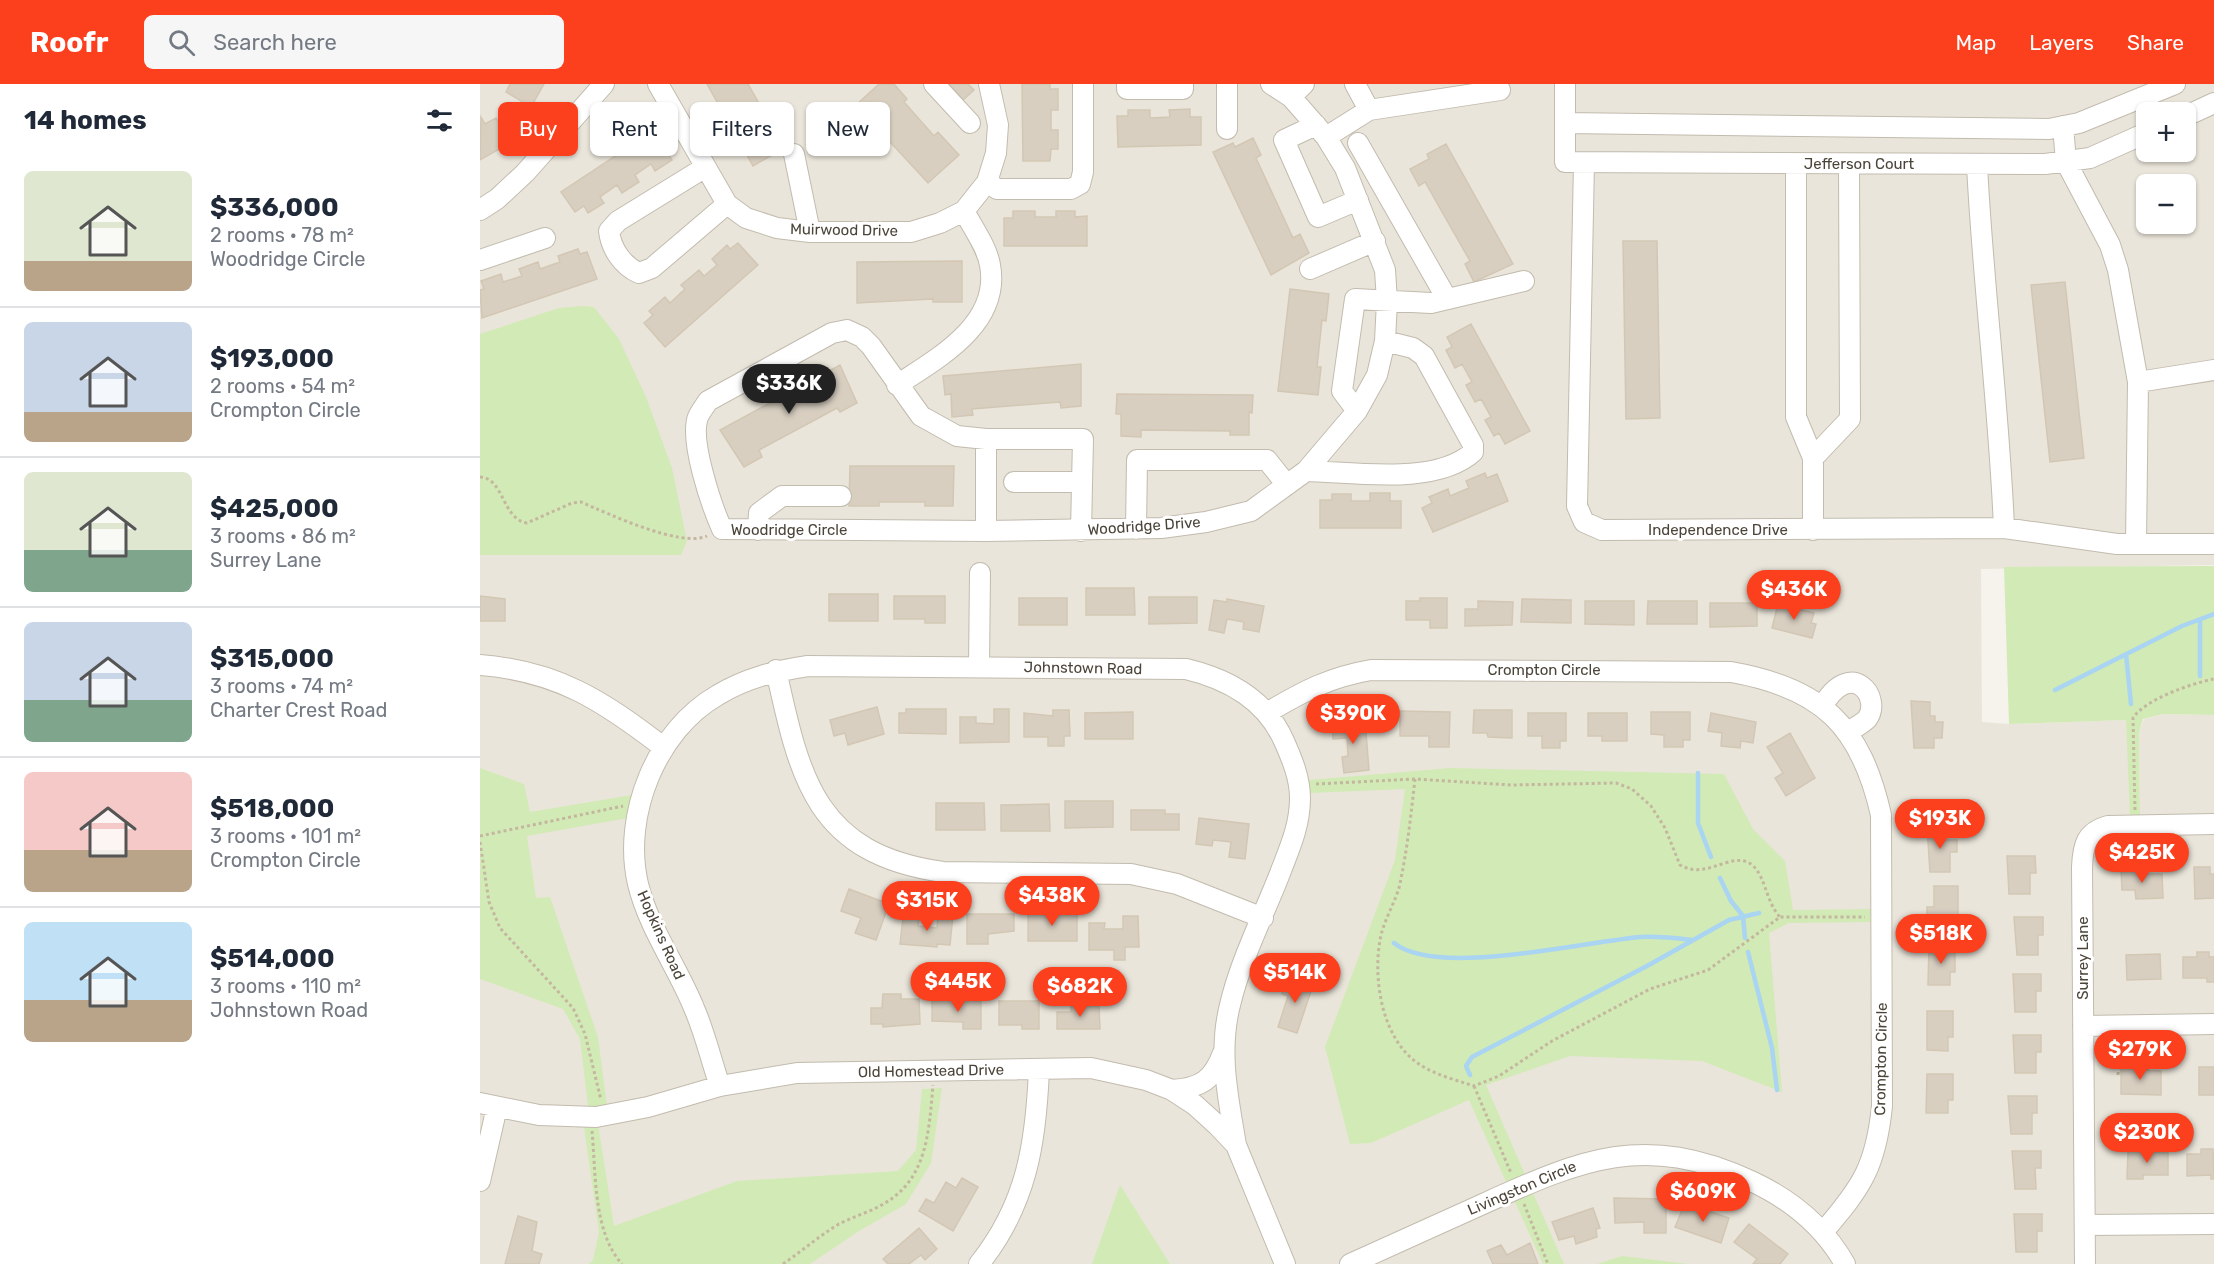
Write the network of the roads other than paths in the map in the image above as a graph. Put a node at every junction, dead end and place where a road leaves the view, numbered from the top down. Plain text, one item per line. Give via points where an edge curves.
1 (604, 84) edge
2 (657, 84) edge
3 (934, 84) edge
4 (989, 84) edge
5 (1083, 84) edge
6 (1127, 84) edge
7 (1183, 84) edge
8 (1227, 84) edge
9 (1271, 84) edge
10 (1355, 84) edge
11 (1565, 84) edge
12 (2175, 84) edge
13 (1500, 90) dead end
14 (1297, 91) edge
15 (2213, 107) edge
16 (1368, 110) junction
17 (2196, 113) edge
18 (970, 123) dead end
19 (1565, 123) junction
20 (2063, 126) junction
21 (1227, 129) dead end
22 (1321, 131) junction
23 (2136, 138) edge
24 (794, 154) dead end
25 (1575, 162) junction
26 (2066, 162) junction
27 (1796, 164) junction
28 (1849, 164) junction
29 (1977, 165) junction
30 (704, 168) junction
31 (1345, 168) junction
32 (987, 182) junction
33 (1358, 200) junction
34 (727, 204) junction
35 (480, 210) edge
36 (964, 211) junction
37 (810, 232) junction
38 (545, 238) dead end
39 (1375, 241) junction
40 (480, 260) edge
41 (1310, 269) dead end
42 (1524, 281) dead end
43 (1447, 299) junction
44 (1387, 301) junction
45 (1385, 341) junction
46 (2214, 370) edge
47 (2138, 382) junction
48 (897, 385) junction
49 (1357, 411) junction
50 (986, 439) junction
51 (1813, 458) junction
52 (1306, 471) junction
53 (1014, 482) dead end
54 (1082, 482) junction
55 (1287, 485) junction
56 (841, 496) dead end
57 (2004, 528) junction
58 (1136, 529) junction
59 (758, 530) junction
60 (1813, 530) junction
61 (986, 531) junction
62 (1082, 531) junction
63 (2136, 544) junction
64 (2214, 544) edge
65 (980, 573) dead end
66 (480, 665) edge
67 (979, 667) junction
68 (776, 670) junction
69 (1822, 707) junction
70 (1268, 712) junction
71 (1848, 732) junction
72 (663, 747) junction
73 (2214, 824) edge
74 (1263, 918) junction
75 (2214, 1024) edge
76 (2083, 1026) junction
77 (1223, 1053) junction
78 (1039, 1070) junction
79 (720, 1086) junction
80 (1172, 1090) junction
81 (488, 1105) edge
82 (1236, 1145) junction
83 (480, 1181) edge
84 (2214, 1224) edge
85 (2085, 1225) junction
86 (1823, 1232) junction
87 (979, 1264) edge
88 (1285, 1264) edge
89 (1350, 1264) edge
90 (1845, 1264) edge
91 (2085, 1264) edge

1 - 35 street via 525,173 497,200
2 - 30 street, Muirwood Drive
3 - 18 street
4 - 32 street, Muirwood Drive via 998,125 996,153
5 - 32 street via 1080,184 1071,189 998,189
6 - 7 street via 1127,89 1183,89
8 - 21 street
9 - 14 street, Woodridge Drive
10 - 16 street
11 - 19 street, Independence Drive
12 - 20 street
13 - 16 street
14 - 22 street, Woodridge Drive
15 - 17 street
16 - 22 street
19 - 20 street via 2049,129
19 - 25 street, Independence Drive
20 - 26 street
22 - 31 street, Woodridge Drive
22 - 33 street via 1284,140 1318,218
23 - 26 street, Jefferson Court via 2090,158
24 - 37 street
25 - 27 street, Jefferson Court
25 - 60 street, Independence Drive via 1578,506 1584,522 1602,530
26 - 29 street, Jefferson Court
26 - 47 street via 2116,262
27 - 28 street, Jefferson Court
27 - 51 street via 1796,417
28 - 29 street, Jefferson Court
28 - 51 street via 1850,419
29 - 57 street
30 - 34 street, Muirwood Drive
30 - 34 street via 618,221 609,231 611,243 628,268 639,273 652,268
31 - 33 street, Woodridge Drive
31 - 43 street via 1362,149
32 - 36 street, Muirwood Drive
33 - 39 street, Woodridge Drive
34 - 37 street, Muirwood Drive via 746,218 777,228
36 - 37 street, Muirwood Drive via 911,232
36 - 48 street via 990,264 987,304 981,319 969,331
38 - 40 street
39 - 41 street
39 - 44 street, Woodridge Drive via 1385,270
42 - 43 street
43 - 44 street via 1431,303
44 - 45 street, Woodridge Drive
44 - 49 street via 1355,298 1342,391
45 - 49 street, Woodridge Drive via 1377,375
45 - 52 street via 1413,348 1424,356 1473,445 1473,452 1445,470
46 - 47 street
47 - 63 street
48 - 50 street, Woodridge Circle via 921,416 957,436
48 - 59 street, Woodridge Circle via 871,346 847,330 832,333 708,401 697,418 696,436 710,504 722,529
49 - 52 street, Woodridge Drive
50 - 54 street, Woodridge Circle via 1083,439
50 - 61 street
51 - 60 street
52 - 55 street, Woodridge Drive
53 - 54 street
54 - 62 street
55 - 58 street, Woodridge Drive via 1251,511 1206,522
55 - 58 street via 1267,460 1137,460
56 - 59 street via 782,496 759,513
57 - 60 street, Independence Drive
57 - 63 street, Independence Drive
58 - 62 street, Woodridge Drive
59 - 61 street, Woodridge Circle
61 - 62 street, Woodridge Drive
63 - 64 street, Independence Drive
65 - 67 street
66 - 72 street via 510,668 575,688
67 - 68 street, Johnstown Road via 808,666
67 - 70 street, Johnstown Road via 1186,669 1216,676
68 - 72 street, Johnstown Road via 715,696
68 - 74 street via 793,749 812,795 847,834 888,860 943,872 1155,877
69 - 70 street, Crompton Circle via 1787,687 1731,672 1371,670 1340,675
69 - 71 street, Crompton Circle
69 - 71 street via 1832,689 1840,684 1864,688 1872,704 1870,713
70 - 74 street, Johnstown Road via 1293,762 1299,784 1299,817
71 - 86 street, Crompton Circle via 1873,777 1881,815 1882,1106 1879,1135 1865,1179
72 - 79 street, Hopkins Road via 640,804 634,839 639,887 694,1008
73 - 76 street, Surrey Lane via 2108,826 2090,835 2082,850
74 - 77 street, Johnstown Road via 1236,984
75 - 76 street
76 - 85 street, Surrey Lane
77 - 80 street via 1216,1071 1204,1082 1190,1089
77 - 82 street, Johnstown Road
78 - 79 street, Old Homestead Drive via 797,1073
78 - 80 street, Old Homestead Drive via 1091,1068
78 - 87 street via 1037,1125 1025,1180 1007,1223
79 - 81 street, Old Homestead Drive via 596,1117 539,1115
80 - 82 street, Old Homestead Drive via 1195,1105
81 - 83 street
82 - 88 street, Old Homestead Drive
84 - 85 street
85 - 91 street, Surrey Lane
86 - 89 street, Livingston Circle via 1769,1189 1716,1165 1659,1155 1626,1155 1554,1173
86 - 90 street, Livingston Circle

